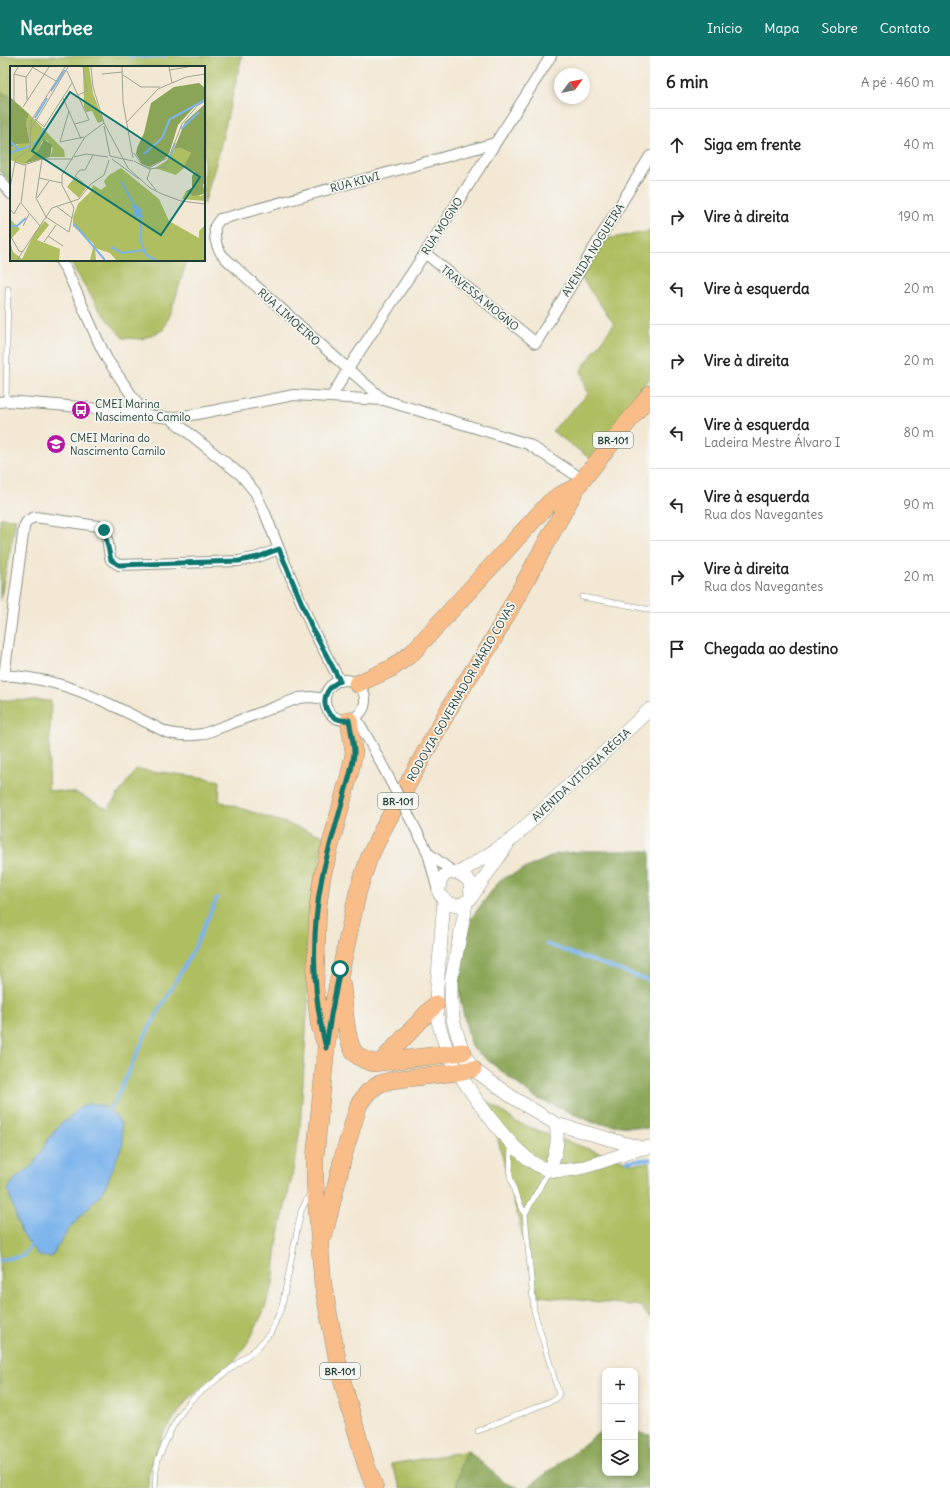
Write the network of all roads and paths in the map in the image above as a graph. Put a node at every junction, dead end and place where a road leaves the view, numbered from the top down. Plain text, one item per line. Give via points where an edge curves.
1 (551, 56) edge
2 (495, 143) junction
3 (650, 156) edge
4 (0, 180) edge
5 (10, 193) edge
6 (217, 222) joint
7 (425, 253) junction
8 (61, 261) edge
9 (8, 289) dead end
10 (536, 343) joint
11 (348, 369) junction
12 (650, 394) edge
13 (332, 396) junction
14 (384, 400) junction
15 (3, 402) edge
16 (145, 415) junction
17 (170, 418) junction
18 (579, 483) junction
19 (279, 549) junction
20 (582, 597) dead end
21 (650, 610) edge
22 (2, 676) edge
23 (340, 681) junction
24 (357, 684) junction
25 (324, 699) junction
26 (650, 709) edge
27 (352, 719) junction
28 (511, 840) junction
29 (428, 853) junction
30 (456, 873) junction
31 (441, 896) junction
32 (469, 899) junction
33 (340, 969) junction
34 (436, 1004) junction
35 (326, 1048) junction
36 (456, 1053) junction
37 (381, 1062) junction
38 (466, 1070) junction
39 (556, 1124) junction
40 (511, 1144) junction
41 (646, 1148) edge
42 (549, 1170) junction
43 (315, 1183) junction
44 (525, 1214) junction
45 (320, 1251) junction
46 (478, 1431) dead end
47 (155, 1488) edge
48 (375, 1488) edge

1 - 2 street, RUA MOGNO
2 - 6 street, RUA KIWI
2 - 7 street, RUA MOGNO
3 - 10 street, AVENIDA NOGUEIRA
4 - 5 street
6 - 11 street, RUA LIMOEIRO via 215,244 222,255
7 - 10 street, TRAVESSA MOGNO
7 - 11 street, RUA MOGNO
8 - 16 street via 102,348
9 - 15 lane
11 - 13 street, RUA MOGNO
11 - 14 street, RUA LIMOEIRO
12 - 18 main road, RODOVIA GOVERNADOR MÁRIO COVAS / BR-101
13 - 14 street
13 - 17 street via 294,395
14 - 18 street via 528,444
15 - 16 street via 81,406
16 - 17 street
17 - 19 street via 241,475 255,492 266,513
18 - 24 main road via 549,503 412,653 392,668
18 - 33 main road, RODOVIA GOVERNADOR MÁRIO COVAS / BR-101 via 489,647 455,698 382,830 358,891
19 - 22 street via 239,561 119,565 111,560 106,534 102,528 35,516 26,522 24,527
19 - 23 street via 313,630
20 - 21 lane
22 - 25 street via 41,680 81,691 166,732 190,736 203,734 299,698
23 - 24 street
23 - 25 street via 328,688
24 - 27 street via 363,691 365,703 363,709
25 - 27 street via 328,712 334,717
26 - 28 street, AVENIDA VITÓRIA RÉGIA
27 - 29 street, bridge via 371,744
27 - 35 main road via 354,753 322,877 315,940 315,992 319,1023
28 - 30 street, AVENIDA VITÓRIA RÉGIA
28 - 32 street, AVENIDA VITÓRIA RÉGIA
29 - 30 street
29 - 31 street
30 - 31 street via 446,874 440,879
30 - 32 street via 470,882
31 - 32 street via 451,904 459,905
31 - 34 street
32 - 36 street via 451,981
33 - 35 main road, RODOVIA GOVERNADOR MÁRIO COVAS / BR-101
33 - 37 main road via 348,1039 354,1053 363,1060
34 - 36 street via 439,1023
34 - 37 main road
35 - 43 main road, RODOVIA GOVERNADOR MÁRIO COVAS / BR-101 via 315,1158
36 - 37 main road
36 - 38 street
38 - 39 street
38 - 40 street
38 - 45 main road via 392,1080 379,1084 368,1092 359,1104 343,1157
39 - 41 street
39 - 42 street via 558,1144
40 - 42 street via 524,1157
40 - 44 lane via 510,1176
41 - 42 street via 600,1163 568,1170
42 - 44 lane
43 - 45 main road, RODOVIA GOVERNADOR MÁRIO COVAS / BR-101
43 - 47 lane via 301,1210 282,1306 271,1332 257,1348 192,1399 181,1413 158,1459
44 - 46 lane via 534,1311 559,1394 556,1399
45 - 48 main road, RODOVIA GOVERNADOR MÁRIO COVAS / BR-101 via 323,1285 340,1373

